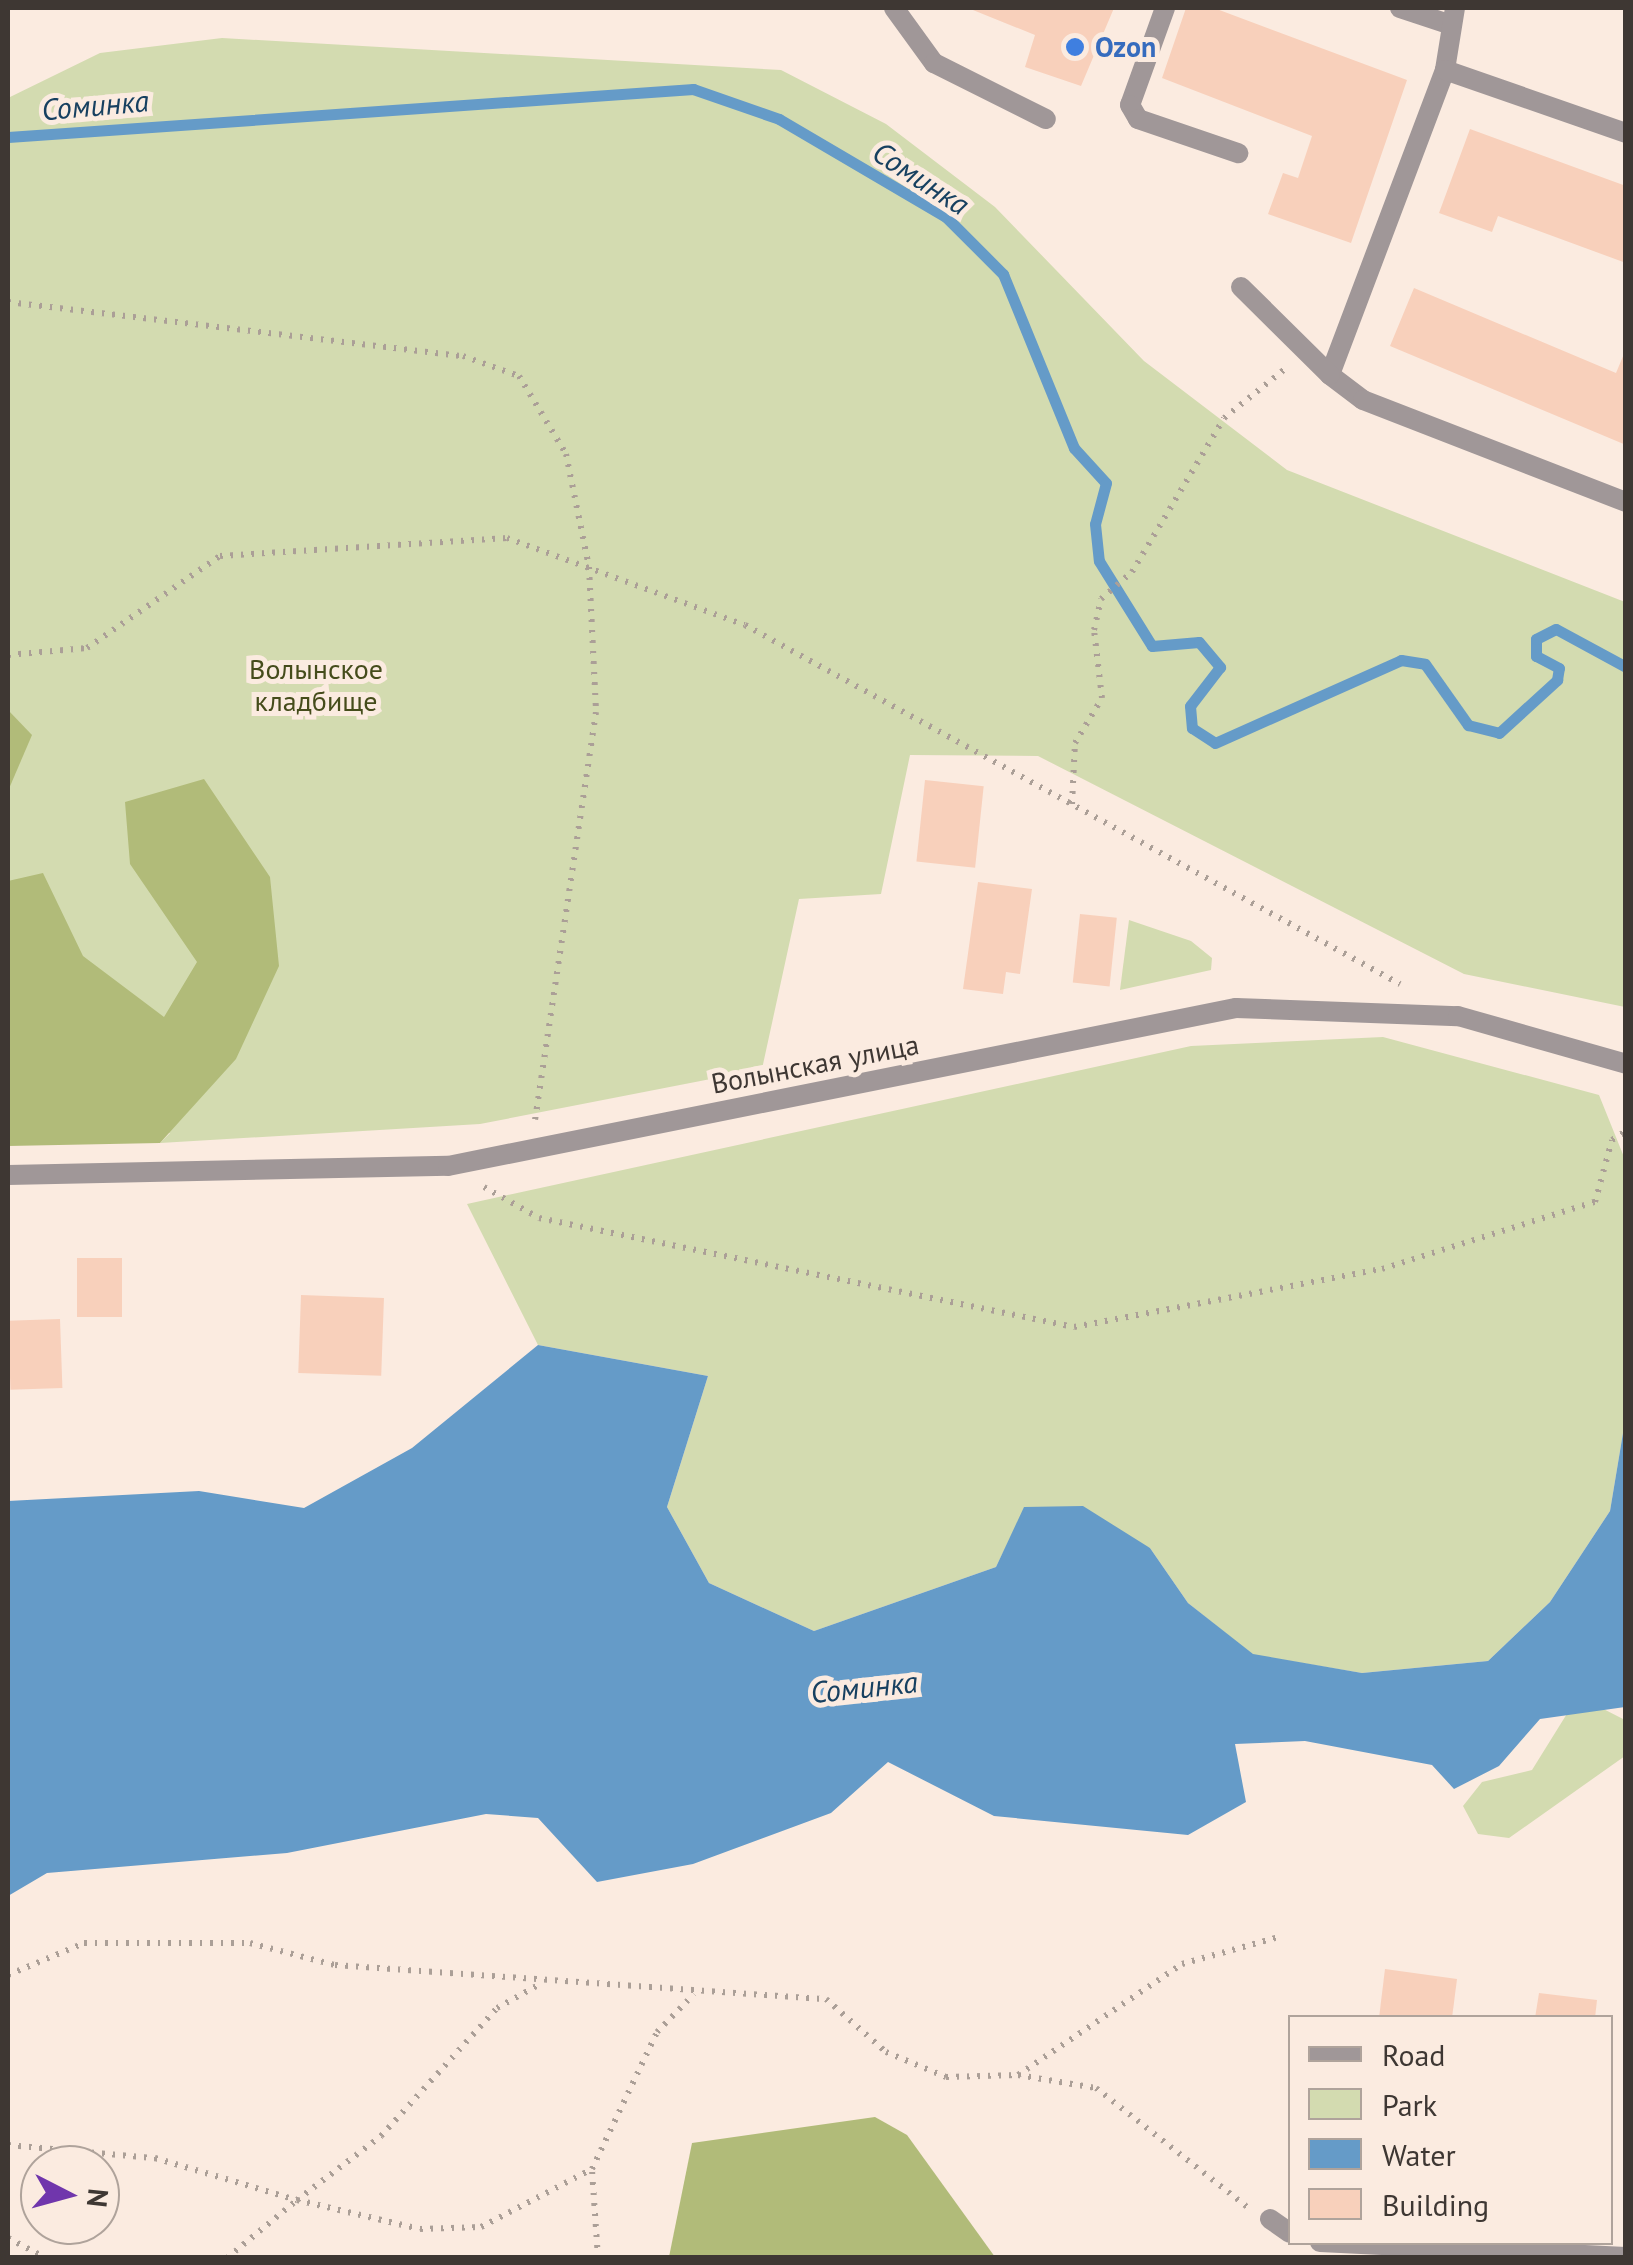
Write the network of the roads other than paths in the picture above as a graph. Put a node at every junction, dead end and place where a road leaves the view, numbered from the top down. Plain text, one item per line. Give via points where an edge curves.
1 (894, 8) edge
2 (1166, 8) edge
3 (1400, 8) edge
4 (1450, 15) edge
5 (1445, 70) junction
6 (1046, 119) dead end
7 (1626, 134) edge
8 (1238, 154) dead end
9 (1241, 287) dead end
10 (1330, 375) junction
11 (1626, 502) edge
12 (1626, 1064) edge
13 (8, 1176) edge
14 (1270, 2219) road end
15 (1288, 2232) edge
16 (1381, 2245) edge
17 (1626, 2257) edge

1 - 6 street via 934,63
2 - 8 street via 1130,106 1138,119
3 - 4 street
4 - 5 street
5 - 7 street
5 - 10 street
9 - 10 street
10 - 11 street via 1363,400
12 - 13 street, Волынская улица via 1458,1016 1236,1008 448,1166
14 - 15 street
16 - 17 street

